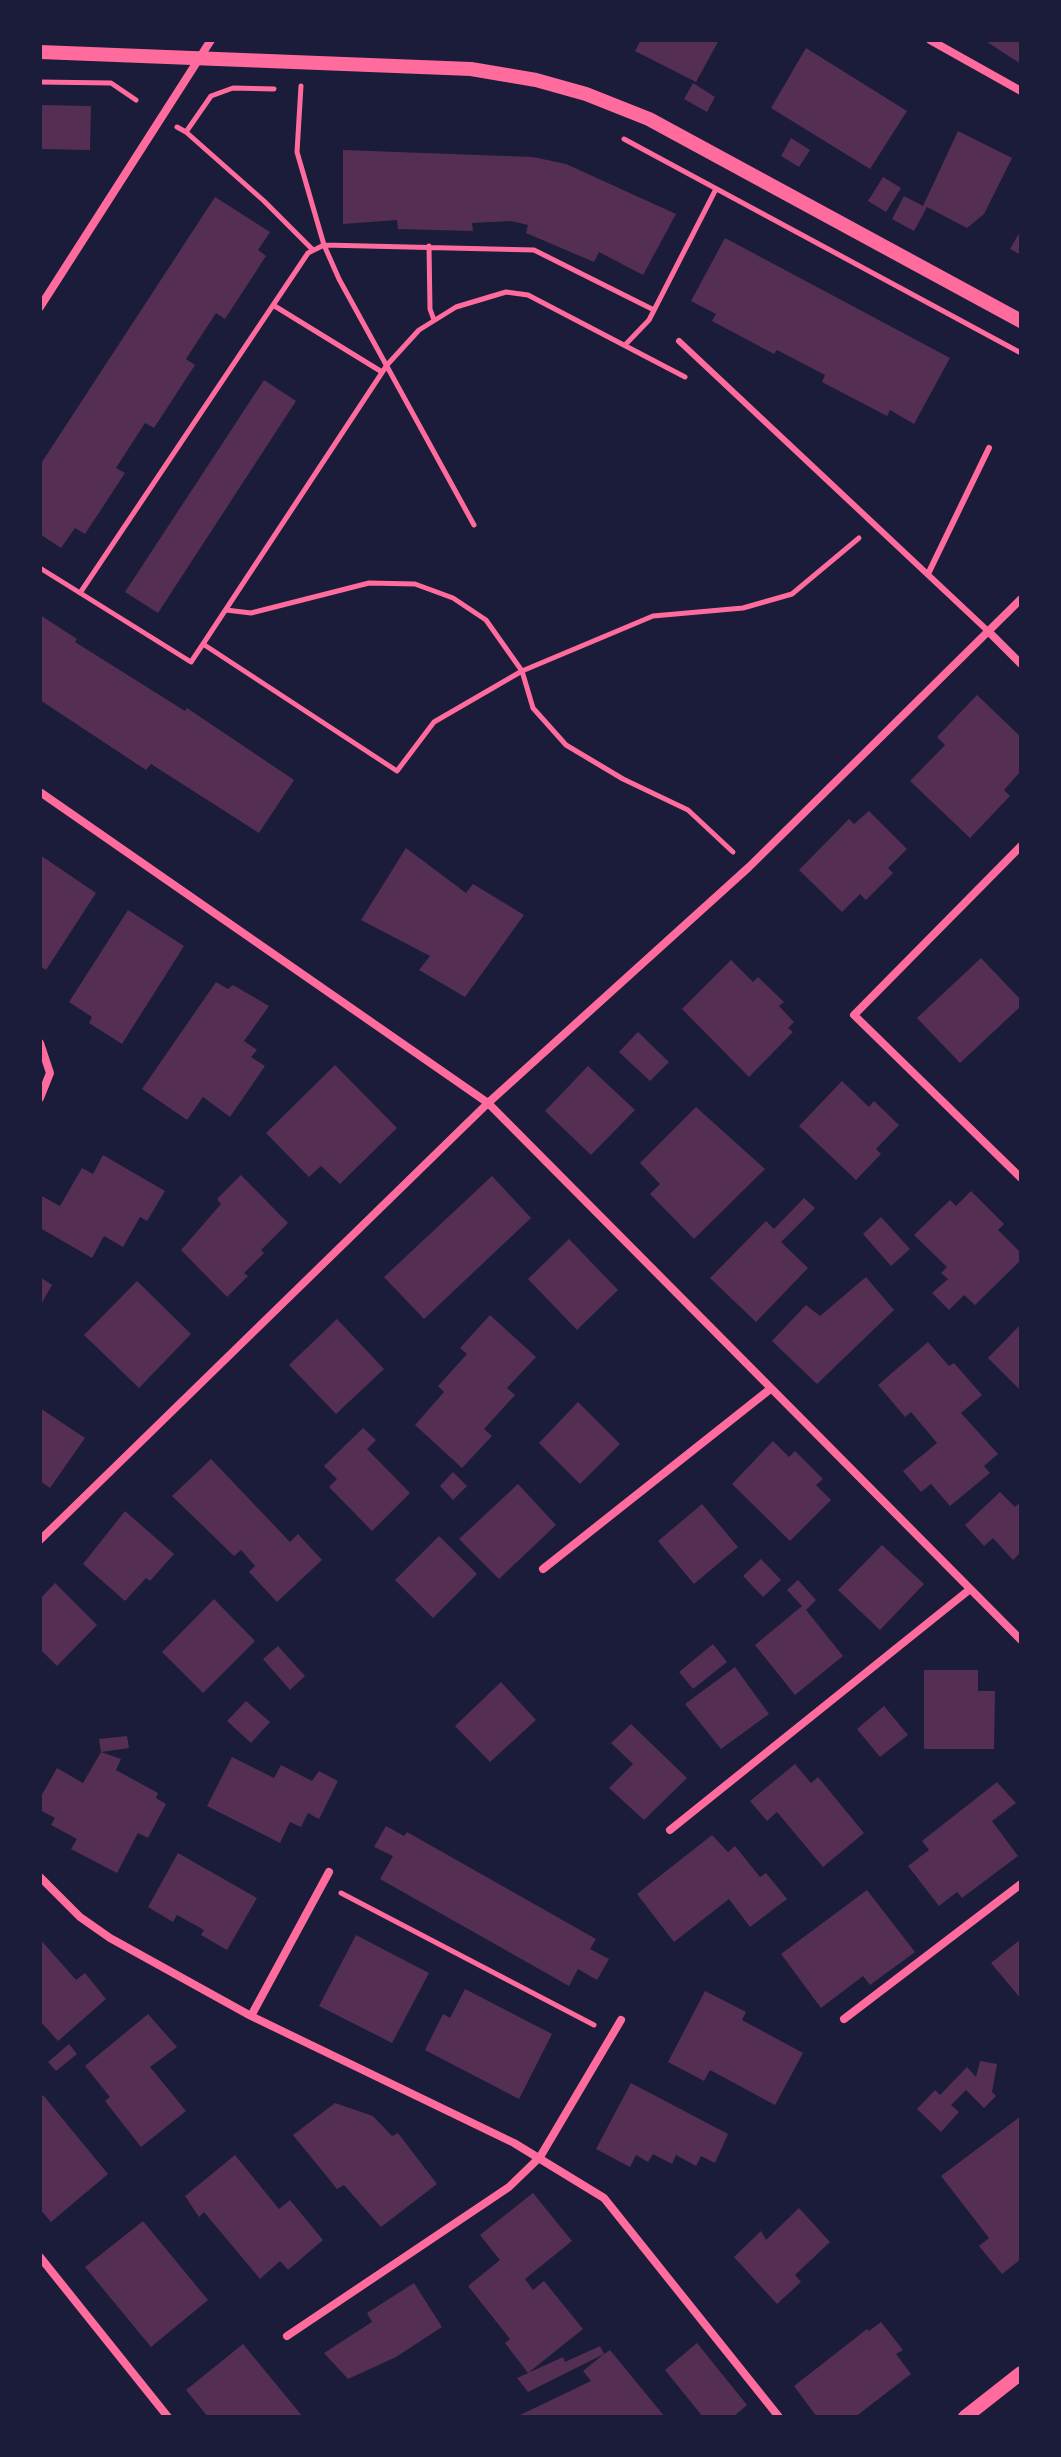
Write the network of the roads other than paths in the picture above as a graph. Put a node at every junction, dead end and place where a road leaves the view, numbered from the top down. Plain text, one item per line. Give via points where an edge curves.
1 (211, 40) edge
2 (930, 40) edge
3 (40, 52) edge
4 (199, 58) junction
5 (1021, 91) edge
6 (40, 307) edge
7 (1021, 321) edge
8 (679, 341) dead end
9 (989, 448) dead end
10 (928, 574) junction
11 (1021, 599) edge
12 (989, 632) junction
13 (1021, 664) edge
14 (40, 792) edge
15 (1021, 846) edge
16 (40, 1043) edge
17 (40, 1098) edge
18 (488, 1103) junction
19 (1021, 1178) edge
20 (769, 1390) junction
21 (40, 1540) edge
22 (543, 1569) dead end
23 (969, 1590) junction
24 (1021, 1640) edge
25 (670, 1830) dead end
26 (329, 1872) dead end
27 (40, 1877) edge
28 (1021, 1884) edge
29 (251, 2016) junction
30 (844, 2019) dead end
31 (621, 2020) dead end
32 (540, 2157) junction
33 (40, 2257) edge
34 (287, 2336) dead end
35 (1021, 2373) edge
36 (168, 2417) edge
37 (779, 2417) edge
38 (965, 2417) edge

1 - 4 street
2 - 5 street
3 - 4 street
4 - 6 street
4 - 7 street via 506,73 618,105
8 - 10 lane
9 - 10 lane
10 - 12 lane
11 - 12 street
12 - 13 street
12 - 18 street via 749,867
14 - 18 street
15 - 19 street via 854,1015
16 - 17 street via 50,1073
18 - 20 street
18 - 21 street
20 - 22 street
20 - 23 street
23 - 24 street
23 - 25 street
26 - 29 street
27 - 29 street via 110,1938
28 - 30 street
29 - 32 street
31 - 32 street
32 - 34 street via 509,2187
32 - 37 street via 604,2198
33 - 36 street
35 - 38 street

